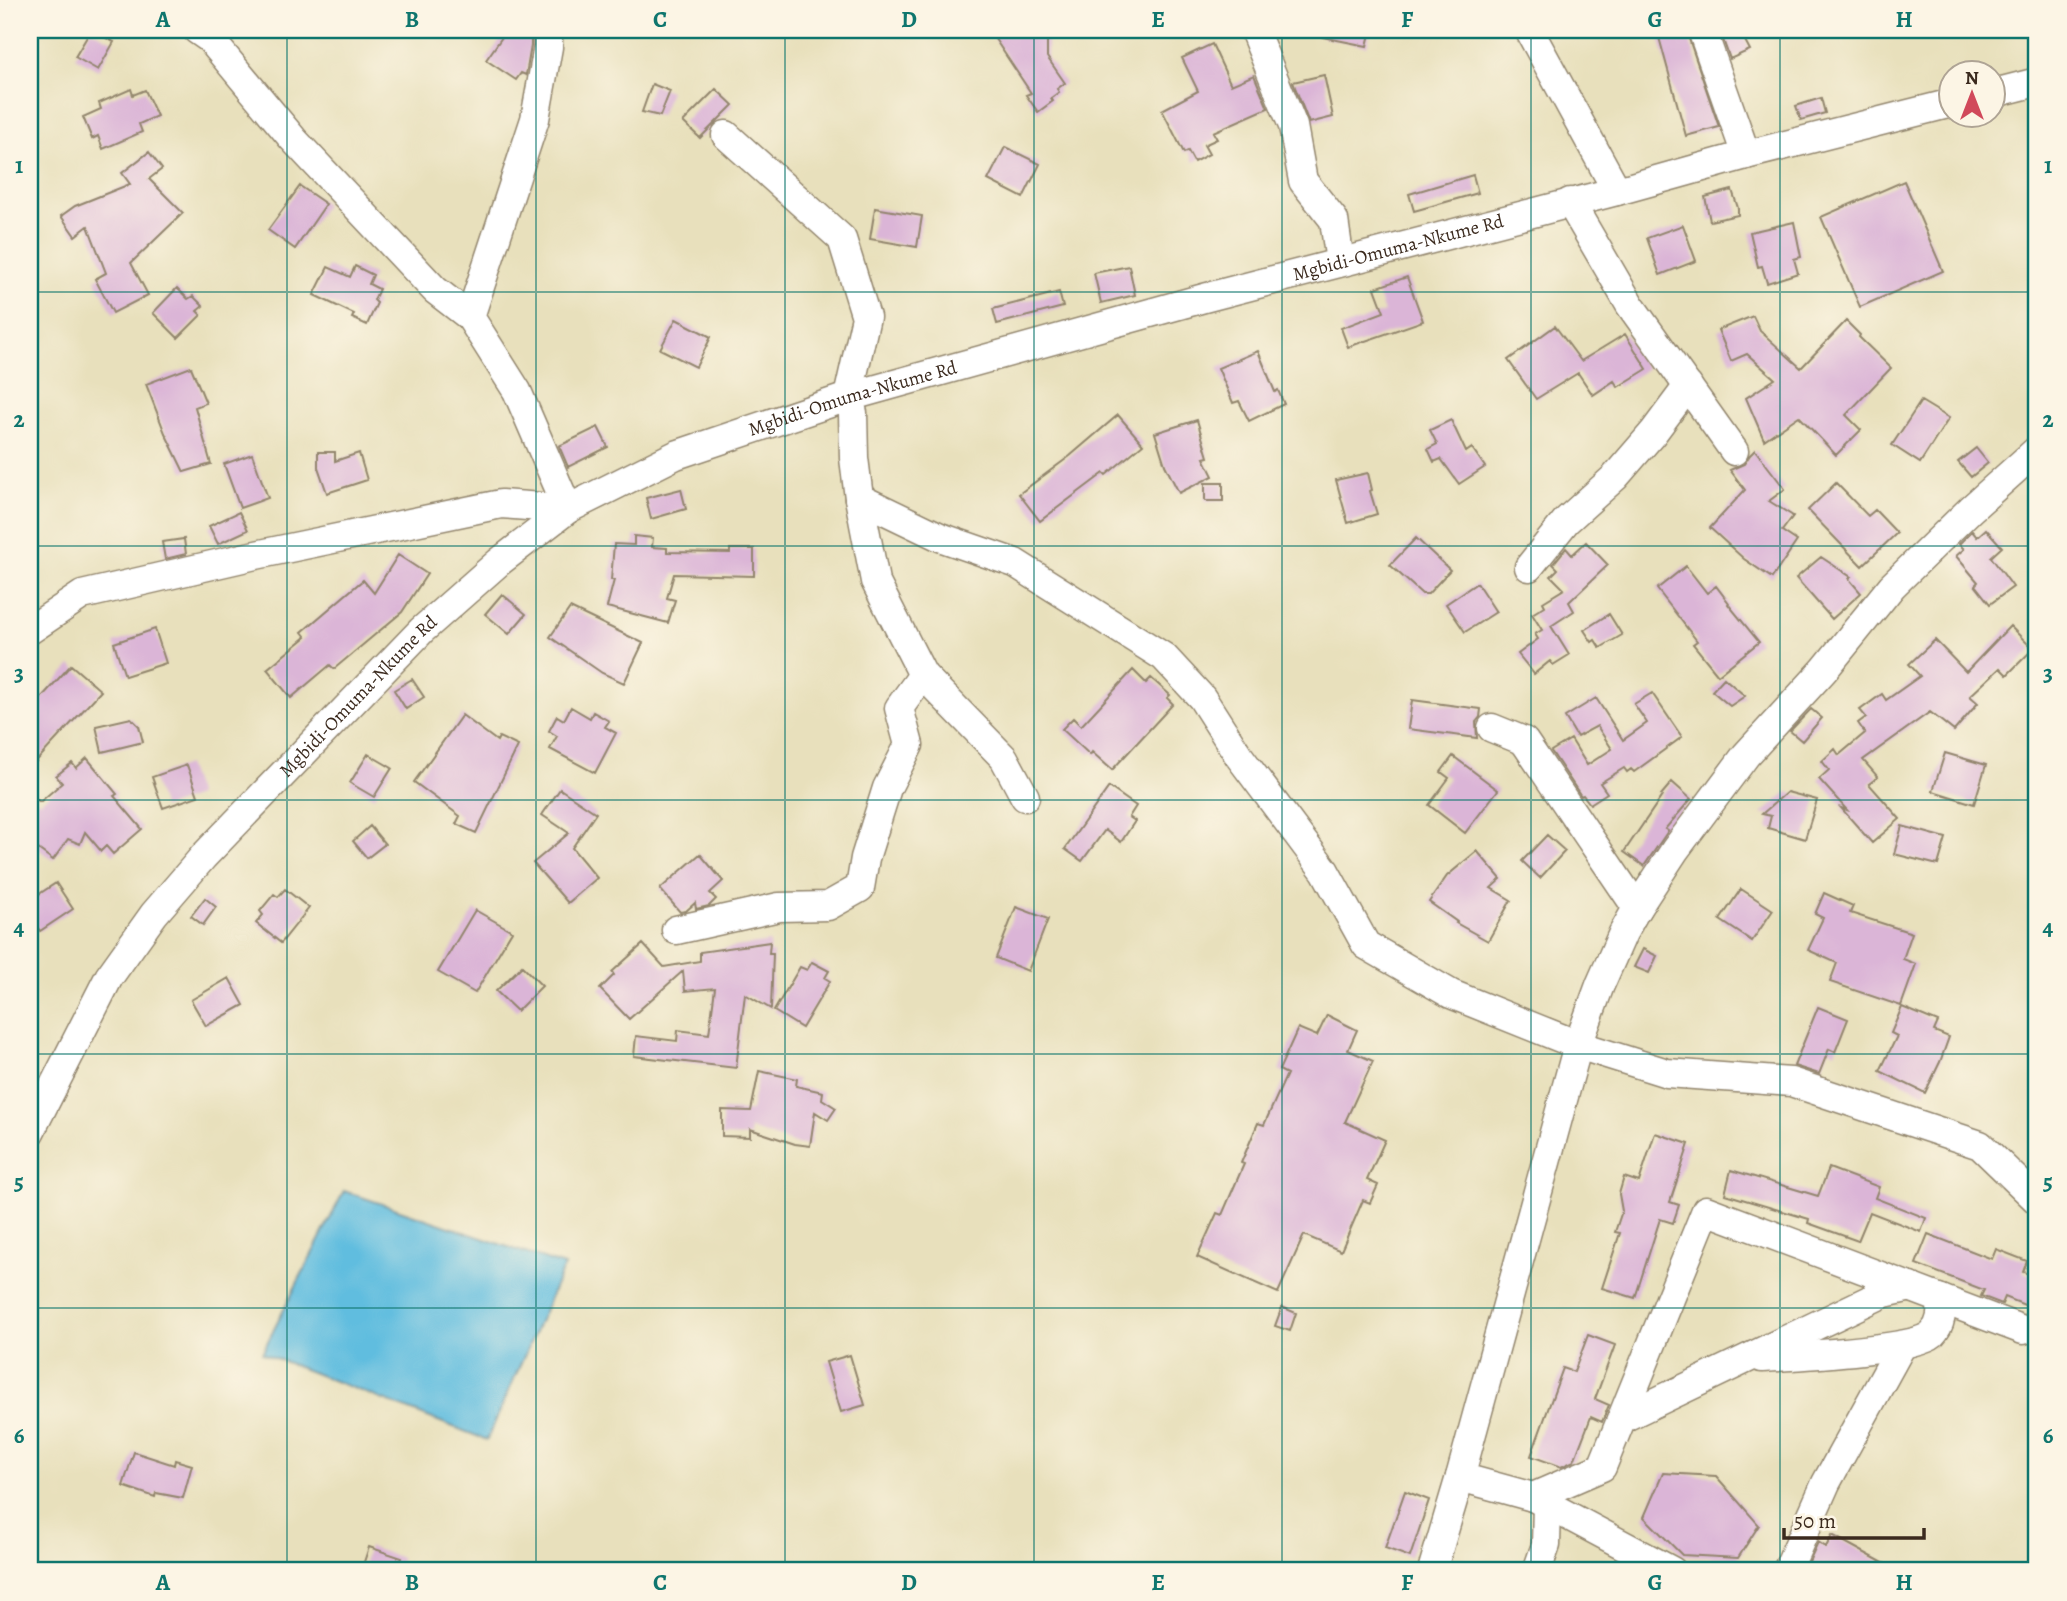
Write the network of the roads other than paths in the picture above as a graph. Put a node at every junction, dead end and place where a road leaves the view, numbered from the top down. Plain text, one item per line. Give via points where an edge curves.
1 (197, 30) edge
2 (548, 30) edge
3 (1254, 30) edge
4 (1529, 30) edge
5 (1702, 30) edge
6 (2037, 82) edge
7 (2008, 89) edge
8 (1938, 106) edge
9 (726, 135) dead end
10 (1746, 155) junction
11 (1617, 191) junction
12 (1570, 202) junction
13 (1340, 262) junction
14 (470, 317) junction
15 (1688, 386) junction
16 (848, 397) junction
17 (2037, 450) edge
18 (1734, 451) dead end
19 (859, 498) junction
20 (568, 509) junction
21 (1530, 567) dead end
22 (30, 630) edge
23 (923, 675) junction
24 (1492, 728) dead end
25 (1025, 797) dead end
26 (1637, 908) junction
27 (676, 930) dead end
28 (1578, 1045) junction
29 (30, 1132) edge
30 (2037, 1200) edge
31 (1911, 1287) junction
32 (1941, 1299) junction
33 (2023, 1330) dead end
34 (1902, 1345) junction
35 (1744, 1360) junction
36 (1623, 1418) junction
37 (1460, 1477) junction
38 (1540, 1500) junction
39 (1432, 1571) edge
40 (1537, 1571) edge
41 (1672, 1571) edge
42 (1787, 1571) edge

1 - 14 street via 210,39 293,139 435,290
2 - 14 street via 535,119
3 - 13 street via 1293,126 1303,181 1334,220
4 - 11 street
5 - 10 street
6 - 7 street
8 - 10 street, Mgbidi-Omuma-Nkume Rd
9 - 16 street via 842,239 866,317
10 - 11 street, Mgbidi-Omuma-Nkume Rd
11 - 12 street, Mgbidi-Omuma-Nkume Rd
12 - 13 street, Mgbidi-Omuma-Nkume Rd
12 - 15 street via 1630,305
13 - 16 street, Mgbidi-Omuma-Nkume Rd
14 - 20 street via 517,391
15 - 18 street
15 - 21 street via 1615,477 1566,522
16 - 19 street
16 - 20 street, Mgbidi-Omuma-Nkume Rd via 676,455
17 - 26 street via 1892,586 1746,755
19 - 23 street via 875,581
19 - 28 street via 940,537 1015,564 1164,657 1202,698 1325,871 1366,945 1451,994
20 - 22 street via 501,504 251,556 82,595
20 - 29 street, Mgbidi-Omuma-Nkume Rd via 422,630 195,866 154,914 110,978
23 - 25 street via 1004,758
23 - 27 street via 899,708 909,745 887,788 860,888 828,906 779,907
24 - 26 street via 1524,741
26 - 28 street via 1600,985
28 - 30 street via 1667,1073 1791,1082 1980,1145
28 - 37 street
31 - 32 street
31 - 35 street via 1884,1293
31 - 36 street via 1706,1210
32 - 33 street
32 - 34 street via 1942,1317 1931,1335
34 - 35 street
34 - 42 street via 1826,1483
35 - 36 street
36 - 38 street via 1602,1467
37 - 38 street
37 - 39 street
38 - 40 street via 1546,1545
38 - 41 street

